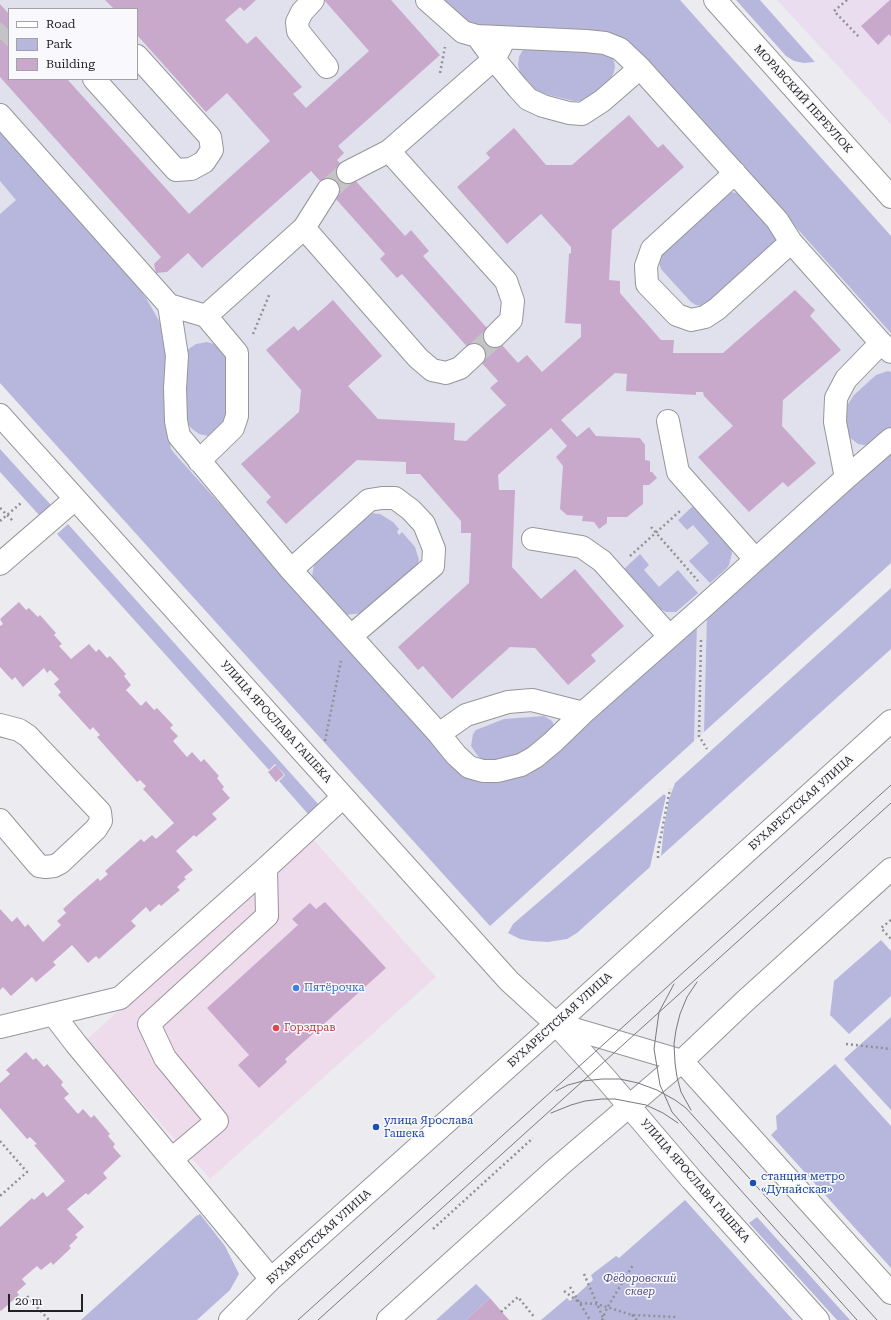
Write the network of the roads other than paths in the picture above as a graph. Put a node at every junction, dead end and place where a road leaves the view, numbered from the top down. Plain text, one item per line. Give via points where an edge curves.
1 (313, 0) edge
2 (427, 0) edge
3 (715, 0) edge
4 (477, 36) junction
5 (505, 37) junction
6 (138, 57) edge
7 (494, 59) junction
8 (327, 67) dead end
9 (640, 68) junction
10 (95, 80) edge
11 (0, 115) edge
12 (389, 151) junction
13 (348, 172) tunnel mouth
14 (734, 173) junction
15 (328, 190) tunnel mouth
16 (891, 197) edge
17 (304, 228) junction
18 (791, 242) junction
19 (169, 305) junction
20 (206, 316) junction
21 (495, 336) tunnel mouth
22 (886, 347) edge
23 (474, 355) tunnel mouth
24 (0, 415) edge
25 (668, 422) dead end
26 (891, 439) edge
27 (199, 461) junction
28 (846, 478) junction
29 (75, 499) junction
30 (533, 539) dead end
31 (756, 559) junction
32 (0, 564) edge
33 (292, 570) junction
34 (351, 636) junction
35 (669, 636) junction
36 (583, 712) junction
37 (891, 721) edge
38 (0, 725) edge
39 (439, 734) junction
40 (343, 797) junction
41 (0, 820) edge
42 (266, 868) junction
43 (891, 869) edge
44 (53, 1014) junction
45 (556, 1024) junction
46 (0, 1027) edge
47 (682, 1061) junction
48 (630, 1105) junction
49 (172, 1159) junction
50 (271, 1279) junction
51 (891, 1293) edge
52 (230, 1320) edge
53 (388, 1320) edge
54 (818, 1320) edge

1 - 8 street via 297,22 298,31
2 - 4 street via 463,32
3 - 16 street, МОРАВСКИЙ ПЕРЕУЛОК
4 - 5 street
4 - 7 street
5 - 7 street
5 - 9 street via 605,43 620,49
6 - 10 street via 210,137 212,150 204,162 191,169 176,170
7 - 9 street via 528,99 543,106 582,114 602,101
7 - 12 street
9 - 14 street
11 - 19 street
12 - 13 street
12 - 21 street via 506,281 513,301 511,320
14 - 18 street via 777,220
14 - 18 street via 652,249 646,266 648,284 676,315 691,320 705,318
15 - 17 street
17 - 20 street
17 - 23 street via 418,358 432,370 446,373 460,368
18 - 22 street
19 - 20 street
19 - 27 street via 177,356 176,421 179,436
20 - 27 street via 237,353 237,416 234,428
22 - 28 street via 846,379 836,398 835,422
24 - 29 street, УЛИЦА ЯРОСЛАВА ГАШЕКА
25 - 31 street via 678,472
26 - 28 street
27 - 33 street
28 - 31 street
29 - 32 street
29 - 40 street, УЛИЦА ЯРОСЛАВА ГАШЕКА
30 - 35 street via 582,547 602,561
31 - 35 street
33 - 34 street
33 - 34 street via 370,500 395,498 424,524 434,549 432,566
34 - 39 street
35 - 36 street
36 - 39 street via 532,700 508,702 466,715
36 - 39 street via 535,757 521,765 496,771 469,767
37 - 45 street, БУХАРЕСТСКАЯ УЛИЦА
38 - 41 street via 19,730 28,736 100,812 101,820 96,829 60,863 46,867 40,866
40 - 42 street
40 - 45 street, УЛИЦА ЯРОСЛАВА ГАШЕКА via 509,980
42 - 44 street via 120,998
42 - 49 street via 267,916 149,1024 165,1058 217,1121
43 - 47 street
44 - 46 street
44 - 49 street
45 - 47 street, УЛИЦА ЯРОСЛАВА ГАШЕКА
45 - 48 street, УЛИЦА ЯРОСЛАВА ГАШЕКА
45 - 50 street, БУХАРЕСТСКАЯ УЛИЦА
47 - 48 street
47 - 51 street
48 - 53 street
48 - 54 street, УЛИЦА ЯРОСЛАВА ГАШЕКА via 692,1180
49 - 50 street
50 - 52 street, БУХАРЕСТСКАЯ УЛИЦА

